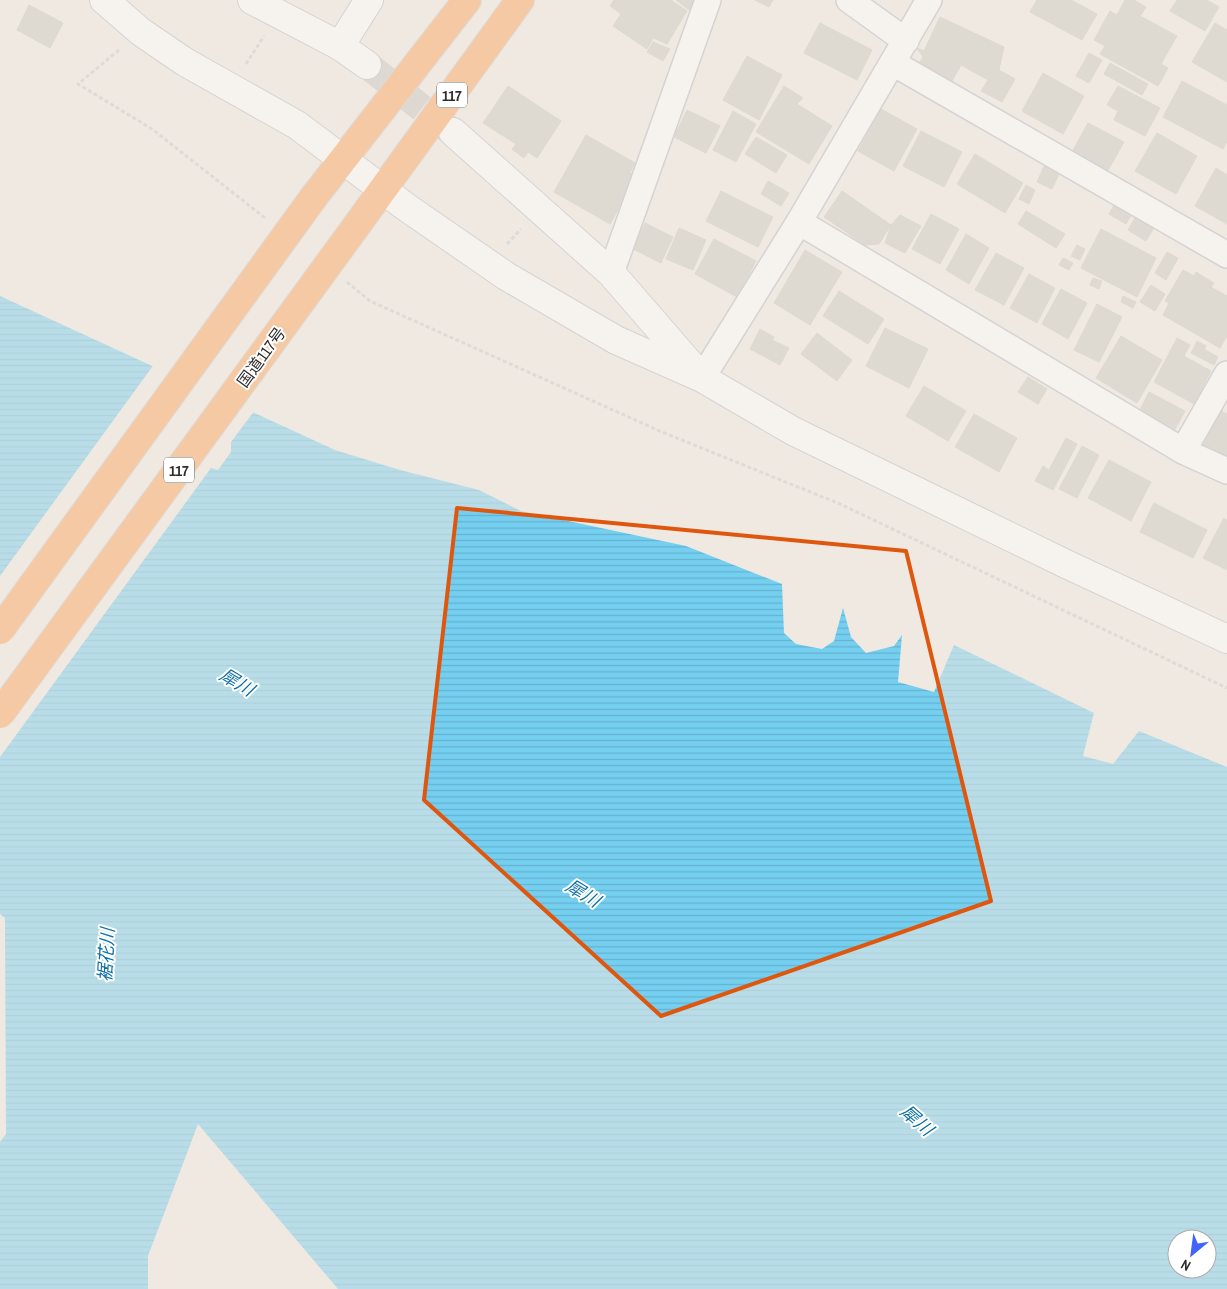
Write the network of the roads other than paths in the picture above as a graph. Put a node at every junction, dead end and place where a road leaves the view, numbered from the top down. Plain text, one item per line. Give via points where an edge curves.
1 (104, 0) edge
2 (252, 0) edge
3 (369, 0) edge
4 (467, 0) edge
5 (520, 0) edge
6 (708, 0) edge
7 (849, 0) edge
8 (929, 0) edge
9 (906, 41) junction
10 (340, 46) junction
11 (893, 63) junction
12 (367, 64) tunnel mouth
13 (453, 132) tunnel mouth
14 (343, 159) junction
15 (383, 190) junction
16 (799, 222) junction
17 (1227, 255) edge
18 (611, 273) junction
19 (1227, 374) edge
20 (702, 378) junction
21 (1183, 451) junction
22 (1227, 471) edge
23 (0, 630) edge
24 (1227, 639) edge
25 (0, 714) edge

1 - 14 street via 141,32 185,62 297,125
2 - 10 street
3 - 10 street
4 - 14 highway
5 - 15 highway, 国道117号 / 117
6 - 18 street
7 - 9 street
8 - 9 street
9 - 11 street
10 - 12 street
11 - 16 street
11 - 17 street
13 - 18 street
14 - 15 street
14 - 23 highway, bridge
15 - 20 street via 515,281 616,340
15 - 25 highway, 国道117号 / 117, bridge
16 - 20 street
16 - 21 street
18 - 20 street
19 - 21 street
20 - 24 street via 793,431
21 - 22 street

